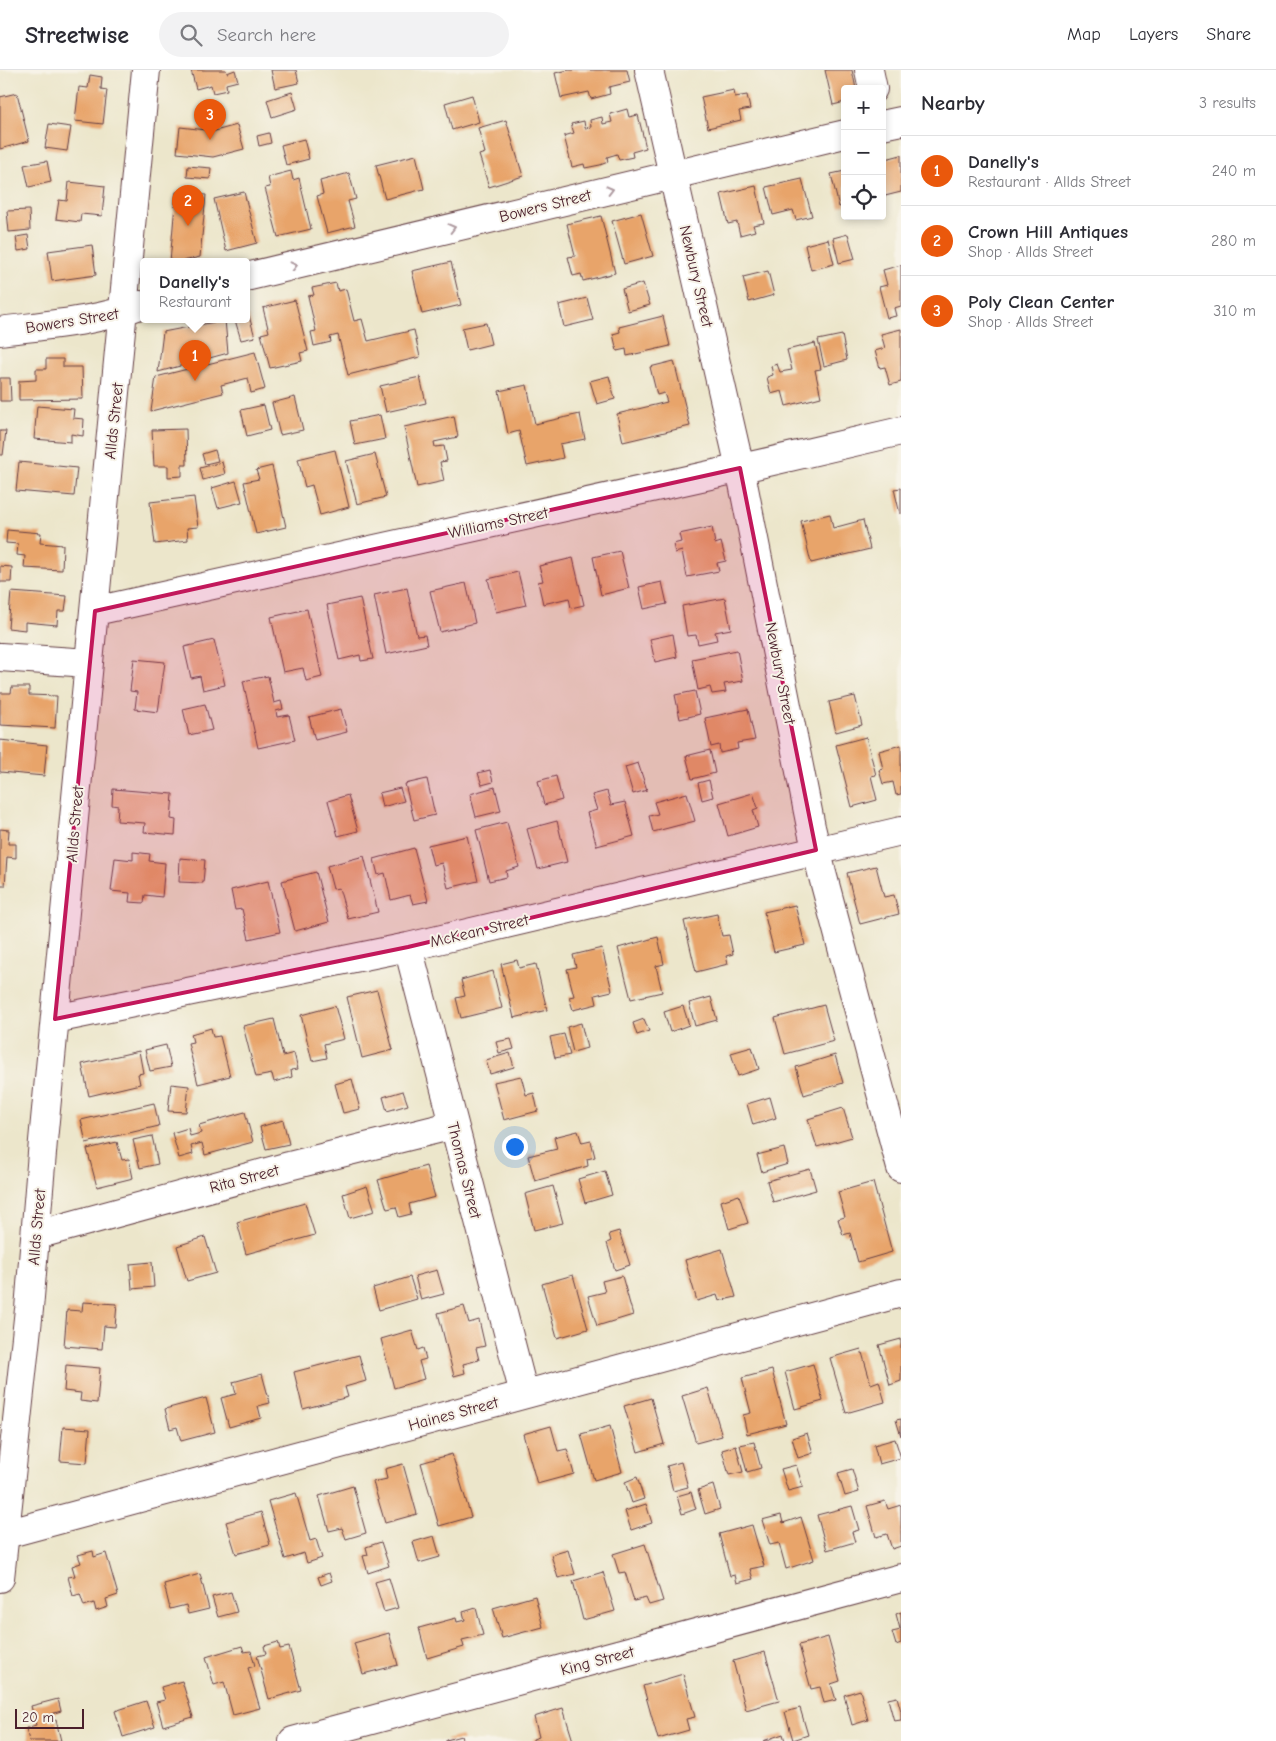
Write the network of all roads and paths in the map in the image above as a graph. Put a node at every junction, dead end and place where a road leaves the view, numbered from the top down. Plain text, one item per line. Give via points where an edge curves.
1 (146, 70) edge
2 (650, 70) edge
3 (869, 70) edge
4 (872, 85) edge
5 (901, 121) edge
6 (886, 124) edge
7 (841, 135) edge
8 (674, 174) junction
9 (250, 276) edge
10 (134, 308) edge
11 (0, 331) edge
12 (901, 431) edge
13 (740, 468) junction
14 (95, 611) junction
15 (0, 657) edge
16 (89, 664) junction
17 (901, 831) edge
18 (816, 850) junction
19 (408, 946) junction
20 (55, 1019) junction
21 (454, 1125) junction
22 (901, 1168) edge
23 (36, 1235) junction
24 (901, 1294) edge
25 (524, 1394) junction
26 (8, 1444) edge
27 (6, 1534) junction
28 (0, 1578) edge
29 (901, 1578) edge
30 (293, 1741) edge

1 - 10 street, Allds Street
2 - 8 street, Newbury Street
3 - 4 street
5 - 6 street
7 - 8 street, Bowers Street
9 -> 8 street, Bowers Street
8 - 13 street, Newbury Street
10 - 11 street, Bowers Street via 76,321
10 - 14 street, Allds Street
12 - 13 street, Williams Street
13 - 14 street, Williams Street
13 - 18 street, Newbury Street
14 - 16 street, Allds Street
15 - 16 street
16 - 20 street, Allds Street
17 - 18 street, McKean Street
18 - 19 street, McKean Street
18 - 22 street, Newbury Street
19 - 20 street, McKean Street
19 - 21 street, Thomas Street
20 - 23 street, Allds Street
21 - 23 street, Rita Street
21 - 25 street, Thomas Street
23 - 26 street, Allds Street
24 - 25 street, Haines Street
25 - 27 street, Haines Street
26 - 27 street, Allds Street
27 - 28 street, Allds Street
29 - 30 street, King Street

